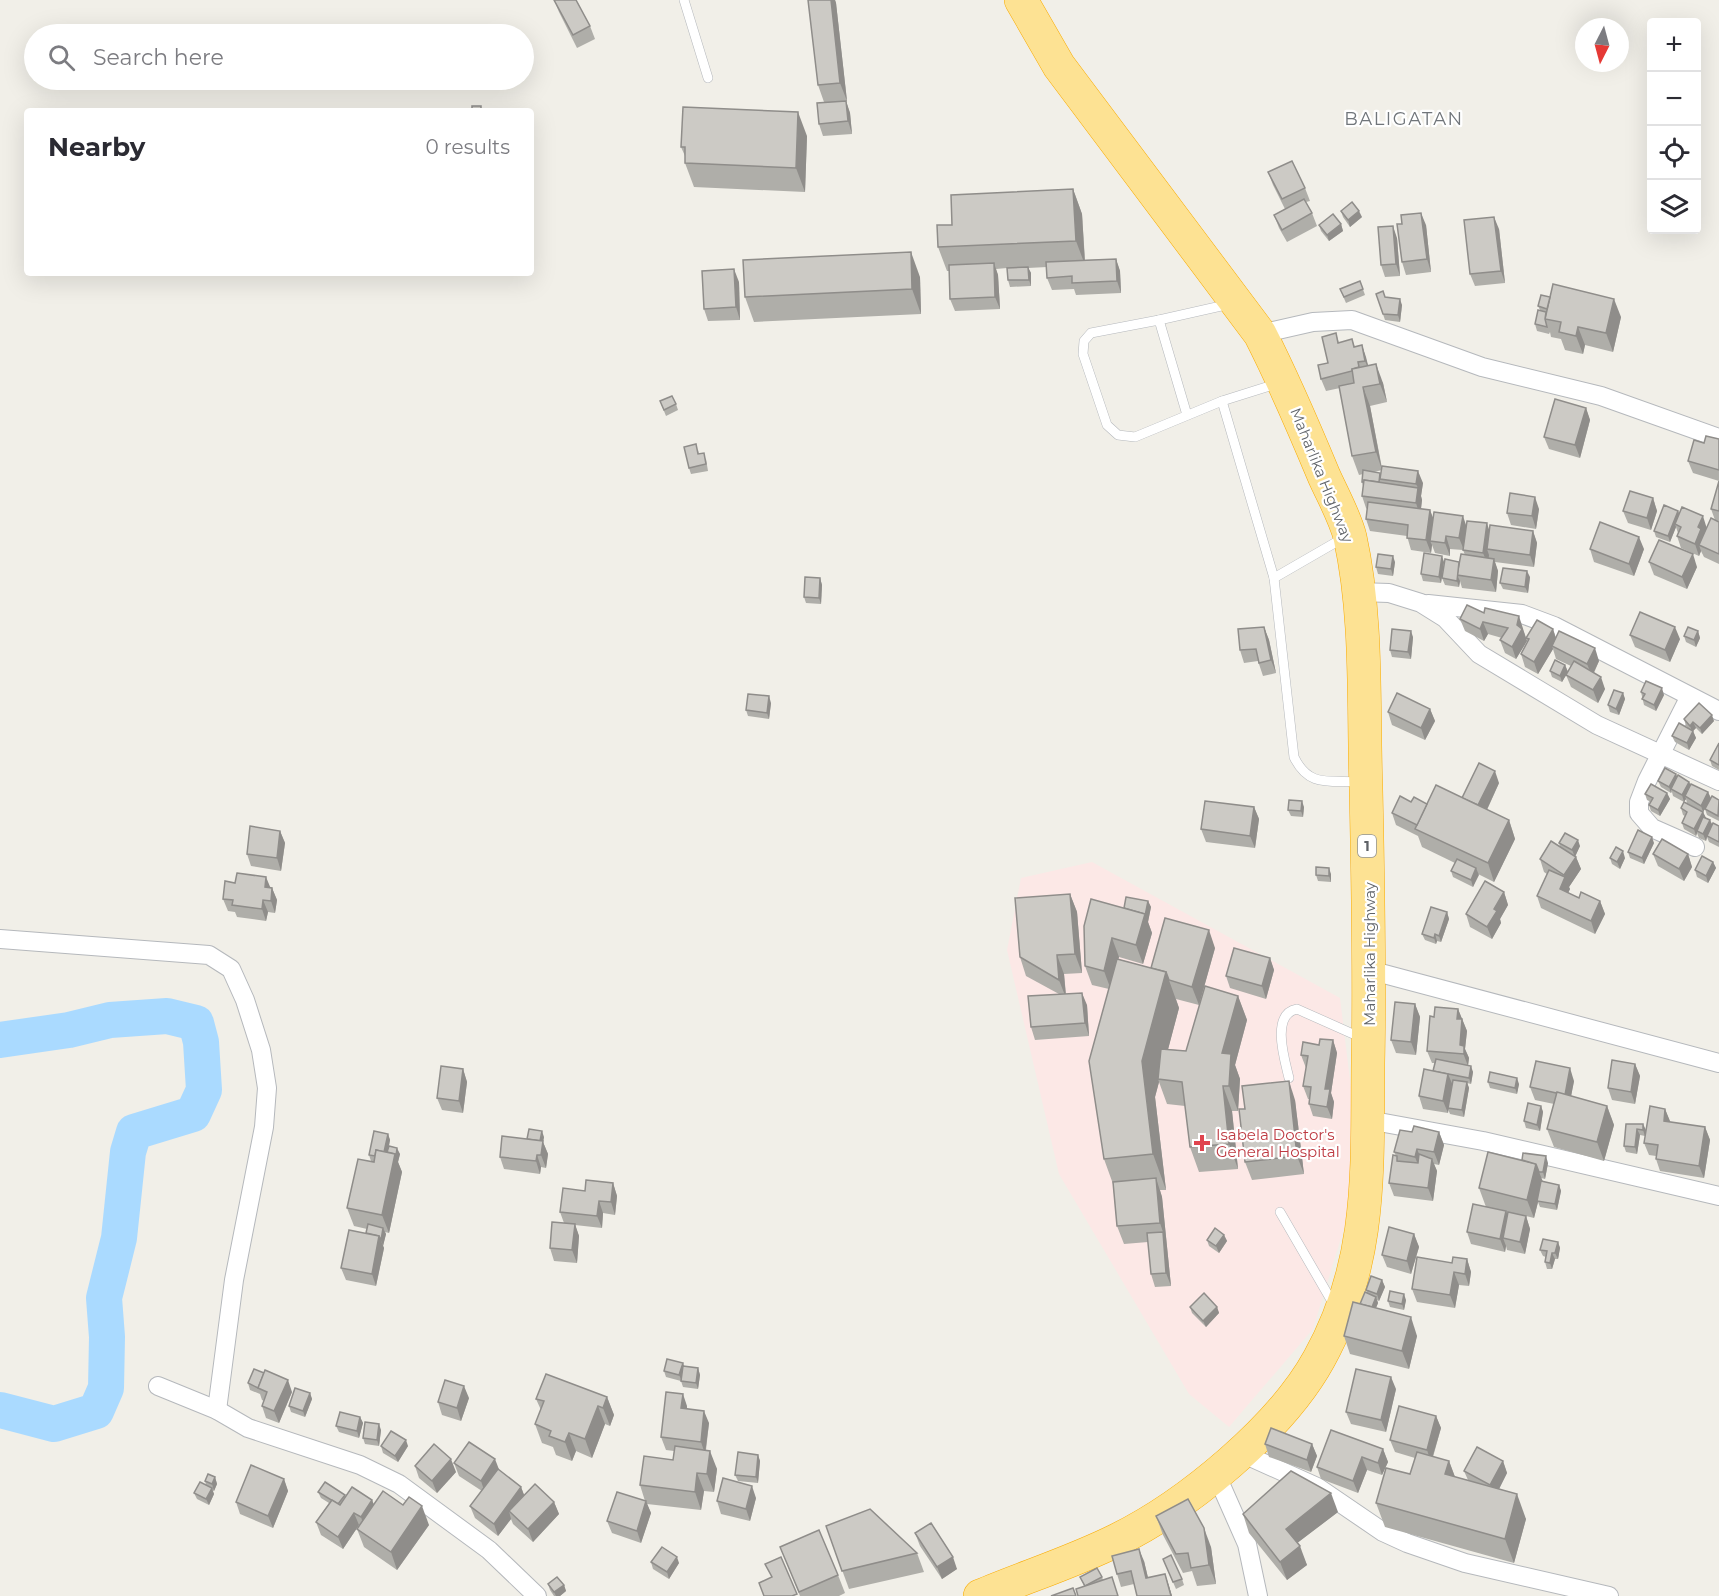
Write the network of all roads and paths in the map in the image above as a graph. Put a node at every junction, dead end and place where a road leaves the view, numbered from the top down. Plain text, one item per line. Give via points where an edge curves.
1 (684, 0) edge
2 (1021, 0) edge
3 (708, 78) dead end
4 (1236, 303) junction
5 (1159, 320) junction
6 (1260, 334) junction
7 (1284, 381) junction
8 (1222, 401) junction
9 (1187, 415) junction
10 (1719, 438) edge
11 (1349, 534) junction
12 (1274, 578) junction
13 (1359, 592) junction
14 (1421, 603) junction
15 (1689, 698) junction
16 (1719, 711) edge
17 (1663, 754) junction
18 (1719, 781) edge
19 (1365, 782) junction
20 (1695, 847) dead end
21 (0, 939) edge
22 (1369, 970) junction
23 (1369, 1042) junction
24 (1719, 1063) edge
25 (1289, 1078) dead end
26 (1368, 1120) junction
27 (1719, 1196) edge
28 (1280, 1212) dead end
29 (1340, 1314) junction
30 (158, 1386) dead end
31 (217, 1410) junction
32 (1239, 1452) junction
33 (1216, 1474) junction
34 (537, 1596) edge
35 (980, 1596) edge
36 (1258, 1596) edge
37 (1609, 1596) edge

1 - 3 lane
2 - 4 highway, Maharlika Highway / 1 via 1059,66
4 - 5 lane
4 - 6 highway, Maharlika Highway / 1
5 - 9 lane
5 - 9 lane via 1091,333 1084,341 1083,354 1107,425 1118,435 1135,437
6 - 7 highway, Maharlika Highway / 1
6 - 10 street via 1313,322 1352,320 1482,367 1600,396
7 - 8 lane
7 - 11 highway, Maharlika Highway / 1
8 - 9 lane
8 - 12 lane
11 - 12 lane
11 - 13 highway, Maharlika Highway / 1
12 - 19 lane via 1294,757 1300,770 1311,779
13 - 14 street via 1389,593
13 - 19 highway, Maharlika Highway / 1
14 - 15 street via 1522,614 1573,635
14 - 17 street via 1445,618 1479,654 1596,725
15 - 16 street
15 - 17 street
17 - 18 street
17 - 20 street via 1647,781 1639,813 1652,828
19 - 22 highway, Maharlika Highway / 1
21 - 31 street via 209,955 231,969 261,1050 267,1088 264,1127 234,1280
22 - 23 highway, Maharlika Highway / 1
22 - 24 street
23 - 25 lane via 1293,1010 1285,1018 1282,1036
23 - 26 highway, Maharlika Highway / 1
26 - 27 street via 1484,1141
26 - 29 highway, Maharlika Highway / 1 via 1368,1189 1358,1257
28 - 29 lane
29 - 32 highway, Maharlika Highway / 1 via 1319,1360 1306,1378 1276,1417
30 - 31 street
31 - 34 street via 248,1428 360,1465 399,1484 489,1550
32 - 33 highway, Maharlika Highway / 1
32 - 37 street via 1317,1487 1383,1532 1407,1543 1465,1563
33 - 35 highway, Maharlika Highway / 1 via 1175,1506 1117,1540
33 - 36 street via 1247,1544

